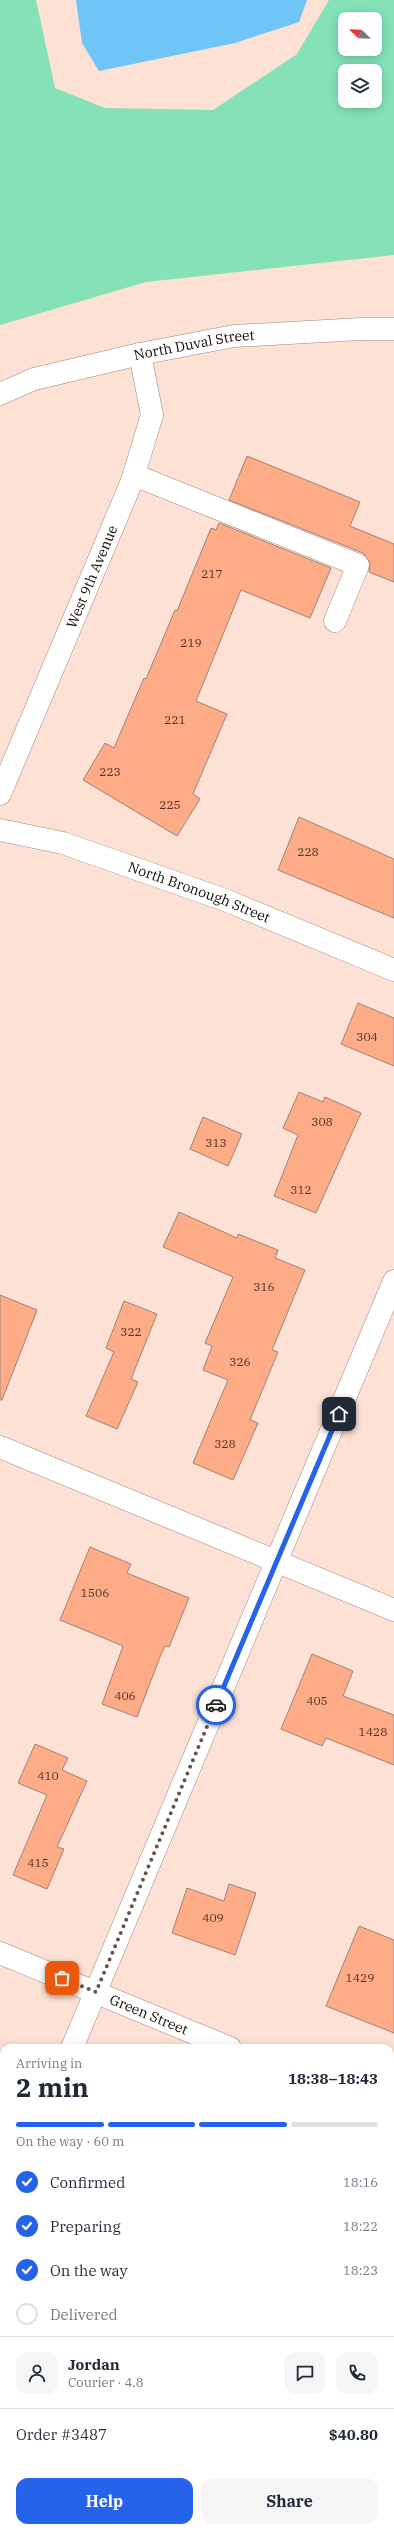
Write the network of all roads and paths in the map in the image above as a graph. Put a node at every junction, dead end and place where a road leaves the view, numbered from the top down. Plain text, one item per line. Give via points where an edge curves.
1 (394, 329) edge
2 (140, 354) junction
3 (0, 394) edge
4 (134, 475) junction
5 (335, 621) dead end
6 (0, 794) edge
7 (0, 830) edge
8 (394, 970) edge
9 (394, 1281) edge
10 (0, 1447) edge
11 (277, 1561) junction
12 (394, 1610) edge
13 (0, 1953) edge
14 (96, 1992) junction
15 (74, 2044) edge
16 (220, 2044) edge

1 - 2 street, North Duval Street via 234,336
2 - 3 street, North Duval Street via 34,379
2 - 4 street, West 9th Avenue via 152,414
4 - 5 street via 358,565
4 - 6 street, West 9th Avenue
7 - 8 street, North Bronough Street via 63,843 203,892
9 - 11 street
10 - 11 street
11 - 12 street
11 - 14 street
13 - 14 street, Green Street
14 - 15 street
14 - 16 street, Green Street

